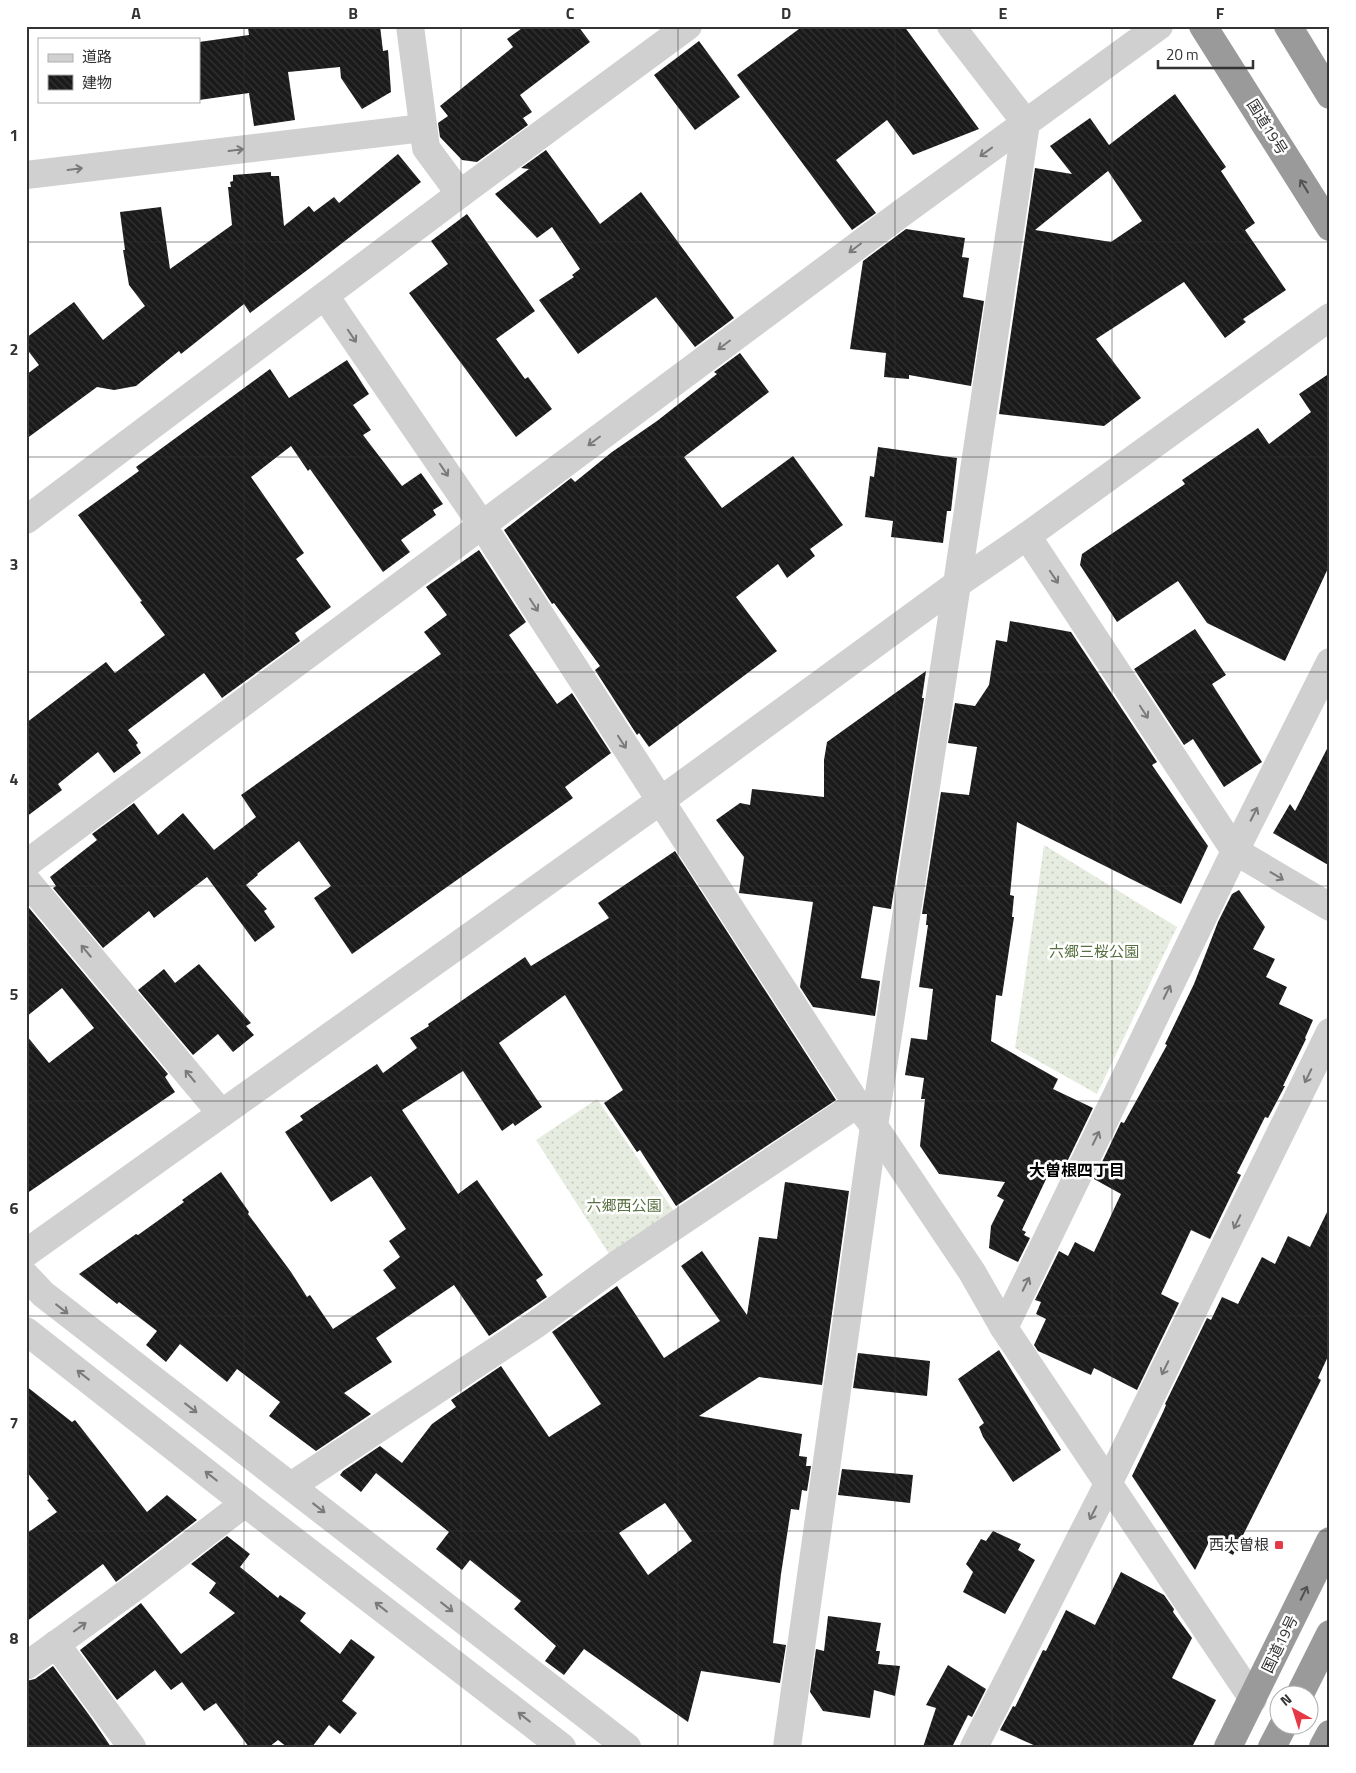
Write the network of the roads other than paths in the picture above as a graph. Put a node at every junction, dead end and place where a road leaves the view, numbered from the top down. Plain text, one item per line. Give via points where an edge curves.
1 (410, 26) edge
2 (688, 26) edge
3 (951, 26) edge
4 (1159, 26) edge
5 (1203, 26) edge
6 (1295, 29) edge
7 (1330, 95) edge
8 (1026, 123) junction
9 (423, 128) junction
10 (26, 175) edge
11 (460, 194) junction
12 (1330, 227) edge
13 (325, 296) junction
14 (1330, 317) edge
15 (29, 514) edge
16 (482, 525) junction
17 (1026, 536) junction
18 (957, 584) junction
19 (1330, 662) edge
20 (660, 802) junction
21 (1235, 851) junction
22 (26, 864) edge
23 (26, 880) edge
24 (1330, 907) edge
25 (1330, 1032) edge
26 (857, 1104) junction
27 (221, 1113) junction
28 (874, 1126) junction
29 (26, 1253) edge
30 (26, 1276) edge
31 (1004, 1328) junction
32 (26, 1331) edge
33 (1108, 1484) junction
34 (291, 1486) junction
35 (245, 1502) junction
36 (1330, 1541) edge
37 (1330, 1634) edge
38 (56, 1644) junction
39 (26, 1666) edge
40 (1304, 1686) edge
41 (1253, 1699) junction
42 (1330, 1734) edge
43 (132, 1747) edge
44 (562, 1747) edge
45 (627, 1747) edge
46 (786, 1747) edge
47 (974, 1747) edge
48 (1228, 1747) edge
49 (1323, 1747) edge

1 - 9 street
2 - 11 street
3 - 8 street
4 - 8 street
12 -> 5 highway, 国道19号
6 - 7 highway
8 -> 16 street
8 - 18 street
10 -> 9 street
9 - 11 street via 426,148
11 - 13 street
13 - 15 street
13 -> 16 street
14 - 17 street
16 -> 20 street
16 - 22 street
17 - 18 street
17 -> 21 street
18 - 20 street
18 - 28 street
21 -> 19 street
20 - 26 street
20 - 27 street
21 -> 24 street
31 -> 21 street
27 -> 23 street
25 -> 33 street
26 - 28 street
26 - 34 street via 615,1266 535,1325
27 - 29 street
28 - 31 street via 972,1272
28 - 46 street
30 -> 34 street via 44,1294
31 - 33 street
35 -> 32 street
33 - 41 street
33 -> 47 street
34 -> 45 street
38 -> 35 street
44 -> 35 street
41 -> 36 highway, 国道19号
37 - 40 highway
38 - 39 street
38 - 43 street
41 - 48 highway, 国道19号
42 - 49 highway

